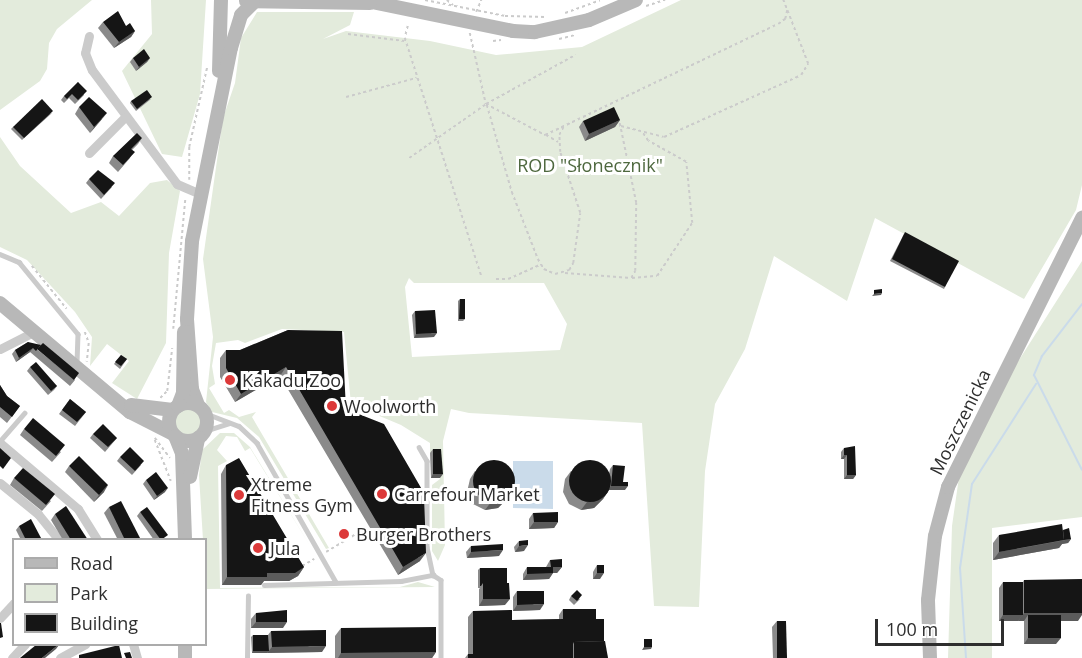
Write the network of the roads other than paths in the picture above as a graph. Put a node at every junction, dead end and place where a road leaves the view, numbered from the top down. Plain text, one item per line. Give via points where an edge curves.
1 (221, 0) edge
2 (230, 0) edge
3 (236, 0) edge
4 (362, 0) edge
5 (636, 0) edge
6 (248, 1) edge
7 (378, 3) junction
8 (220, 26) junction
9 (236, 29) junction
10 (89, 36) dead end
11 (218, 103) junction
12 (125, 117) junction
13 (89, 153) dead end
14 (193, 192) junction
15 (1082, 218) edge
16 (2, 255) edge
17 (0, 303) edge
18 (187, 318) junction
19 (34, 332) junction
20 (0, 349) edge
21 (77, 367) junction
22 (127, 406) junction
23 (175, 408) junction
24 (202, 409) junction
25 (24, 413) dead end
26 (229, 423) junction
27 (174, 435) junction
28 (202, 435) junction
29 (0, 442) edge
30 (419, 447) dead end
31 (0, 483) edge
32 (180, 495) junction
33 (57, 538) edge
34 (96, 538) edge
35 (185, 538) edge
36 (433, 575) junction
37 (336, 582) junction
38 (264, 585) edge
39 (248, 596) dead end
40 (12, 605) edge
41 (0, 618) edge
42 (24, 646) edge
43 (83, 646) edge
44 (12, 658) edge
45 (60, 658) edge
46 (247, 658) edge
47 (441, 658) edge
48 (930, 658) edge

1 - 8 street
2 - 8 street
3 - 9 street
4 - 7 street
5 - 7 street via 589,20 535,32 513,31
6 - 7 street
6 - 9 street
8 - 11 street
9 - 11 street
10 - 12 street via 84,45 87,62
11 - 14 street
12 - 13 street
12 - 14 street via 165,170
14 - 18 street
15 - 48 street, Moszczenicka via 948,487 934,547 928,600
16 - 21 lane via 19,262 78,334
17 - 19 street
18 - 23 street via 180,352 183,393
18 - 24 street via 192,389
19 - 20 street
19 - 21 street
21 - 22 street
22 - 23 street
22 - 27 street via 130,412
23 - 24 street
23 - 27 street via 169,424
24 - 26 lane
24 - 28 street
25 - 29 lane
26 - 28 lane
26 - 37 lane via 239,426 257,443
27 - 28 street via 184,441
27 - 32 street via 181,447
28 - 32 street
29 - 34 street via 78,509
30 - 36 lane via 427,461 427,547
31 - 33 street via 38,514
32 - 35 street
36 - 37 lane via 401,581
36 - 47 lane via 441,580
37 - 38 lane
39 - 46 lane
40 - 41 street
42 - 44 street
43 - 45 street

